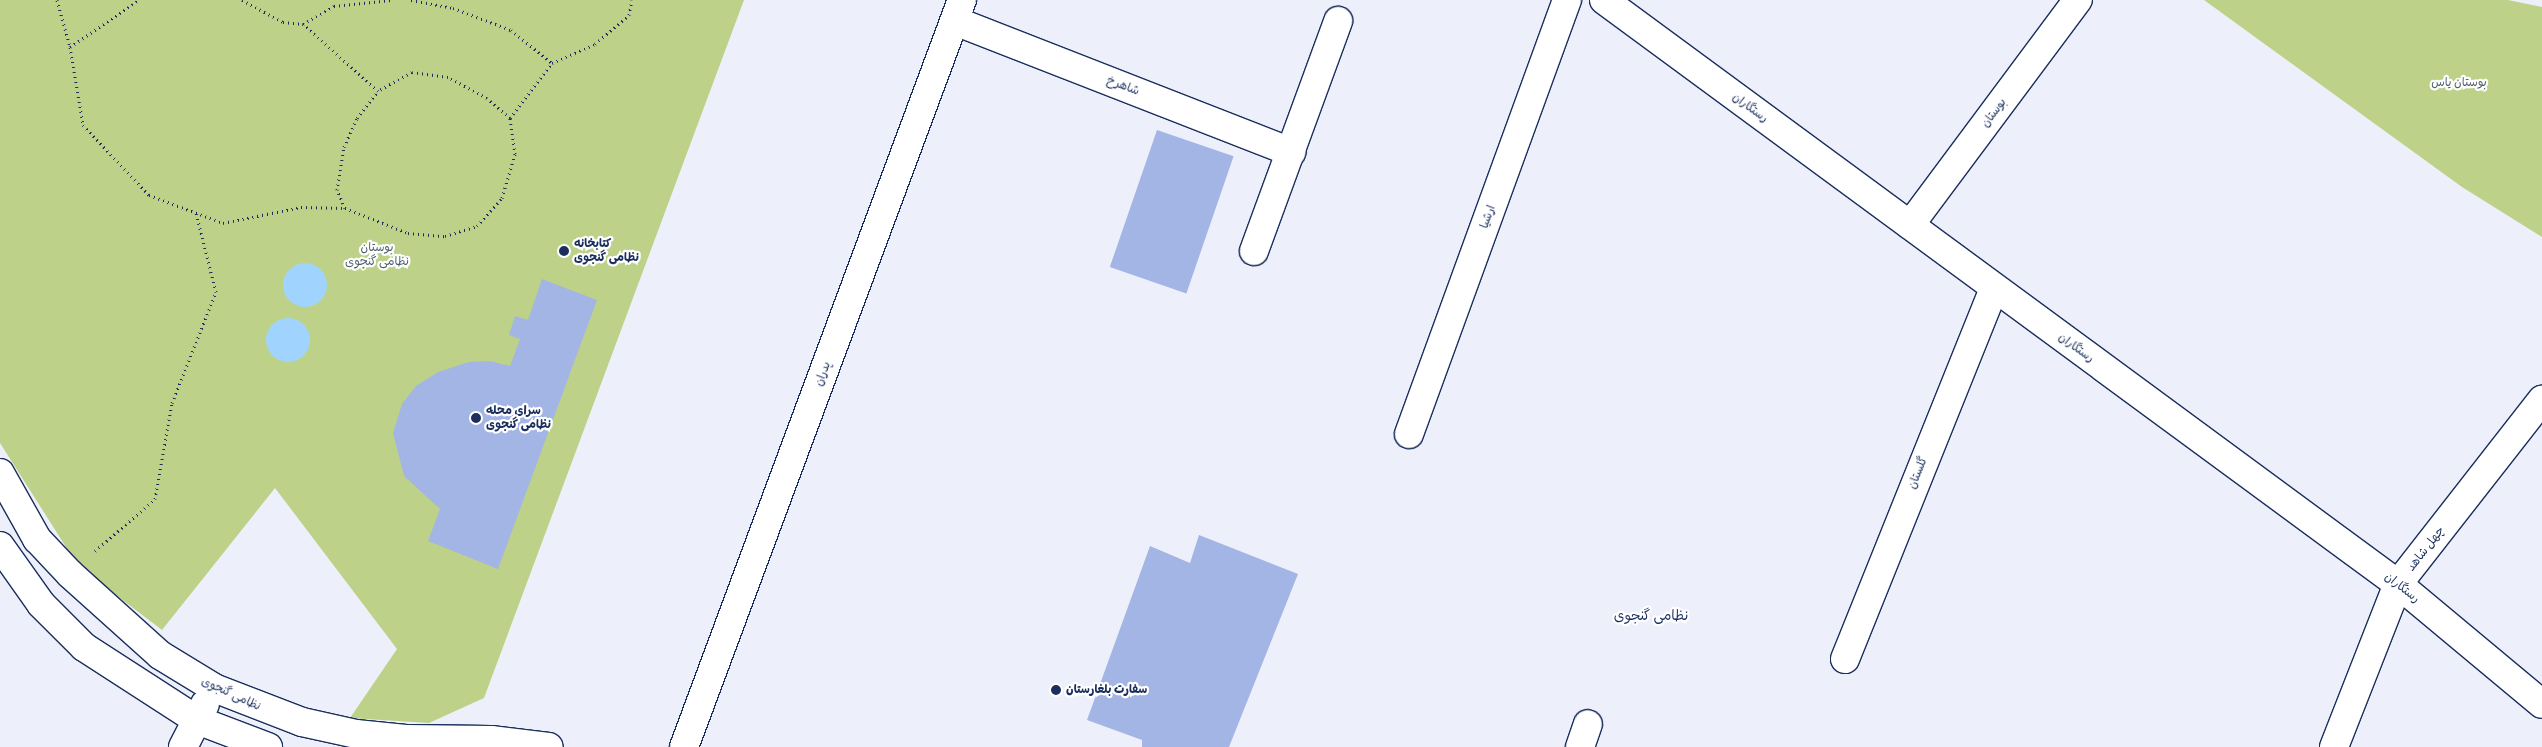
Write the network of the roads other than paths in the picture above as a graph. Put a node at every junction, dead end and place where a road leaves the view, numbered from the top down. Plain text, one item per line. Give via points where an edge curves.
1 (1567, 0) edge
2 (1604, 0) edge
3 (2078, 0) edge
4 (958, 10) edge
5 (1338, 21) dead end
6 (1291, 152) junction
7 (1910, 225) junction
8 (1254, 251) dead end
9 (1994, 288) junction
10 (2542, 400) edge
11 (1409, 434) dead end
12 (0, 473) edge
13 (0, 546) edge
14 (2398, 584) junction
15 (1845, 659) dead end
16 (214, 688) junction
17 (2542, 704) edge
18 (197, 720) junction
19 (492, 743) edge
20 (183, 747) edge
21 (268, 747) edge
22 (549, 747) edge
23 (684, 747) edge
24 (2334, 747) edge

1 - 11 street, ارشیا
2 - 7 street, رستگاران
3 - 7 street, بوستان
4 - 6 street, شاهرخ
4 - 23 street, پدران
5 - 6 street
6 - 8 street
7 - 9 street, رستگاران
9 - 14 street, رستگاران
9 - 15 street, گلستان
10 - 14 street, چهل شاهد
12 - 16 street, نظامی گنجوی via 37,539 70,574 160,655
13 - 18 street via 41,604 84,647
14 - 17 street, رستگاران
14 - 24 street, چهل شاهد
16 - 18 street
16 - 19 street, نظامی گنجوی via 302,722 356,734
18 - 20 street
18 - 21 street
19 - 22 street, نظامی گنجوی

